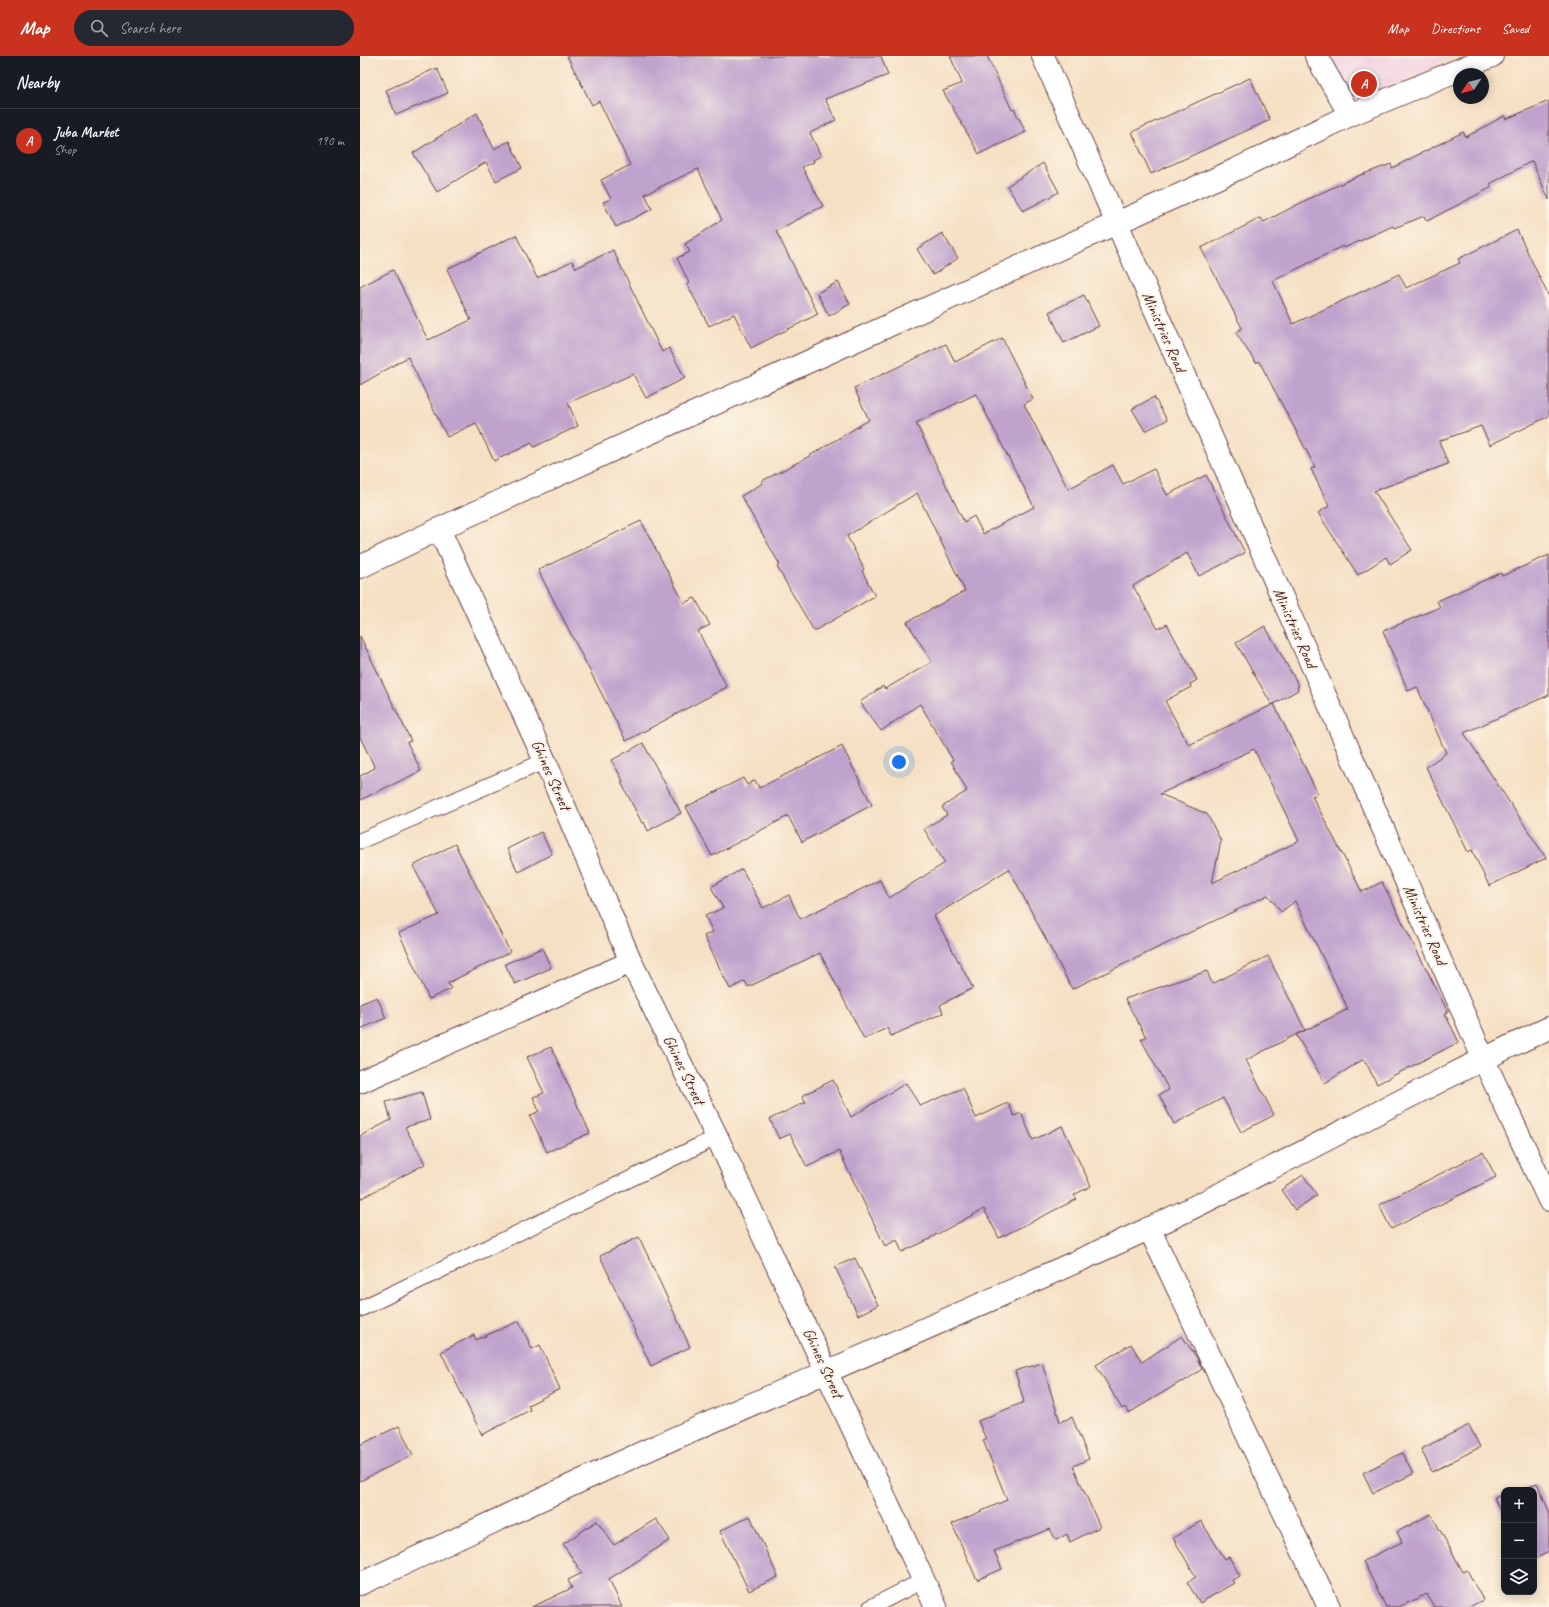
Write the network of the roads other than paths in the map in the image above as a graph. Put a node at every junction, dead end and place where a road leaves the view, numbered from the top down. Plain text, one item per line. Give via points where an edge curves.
1 (1043, 56) edge
2 (1316, 56) edge
3 (1492, 56) edge
4 (1350, 115) junction
5 (1116, 223) junction
6 (439, 529) junction
7 (360, 567) edge
8 (545, 760) junction
9 (360, 841) edge
10 (631, 962) junction
11 (1549, 1028) edge
12 (1483, 1058) junction
13 (360, 1082) edge
14 (717, 1137) junction
15 (1549, 1200) edge
16 (1149, 1228) junction
17 (360, 1308) edge
18 (828, 1372) junction
19 (924, 1580) junction
20 (360, 1584) edge
21 (871, 1607) edge
22 (936, 1607) edge
23 (1329, 1607) edge

1 - 5 street, Ministries Road
2 - 4 street
3 - 4 street
4 - 5 street
5 - 6 street
5 - 12 street, Ministries Road
6 - 7 street
6 - 8 street, Ghines Street
8 - 9 lane
8 - 10 street, Ghines Street
10 - 13 street
10 - 14 street, Ghines Street
11 - 12 street
12 - 15 street, Ministries Road
12 - 16 street via 1285,1162
14 - 17 lane
14 - 18 street, Ghines Street
16 - 18 street
16 - 23 street
18 - 19 street, Ghines Street
18 - 20 street via 656,1447
19 - 21 lane
19 - 22 street, Ghines Street

